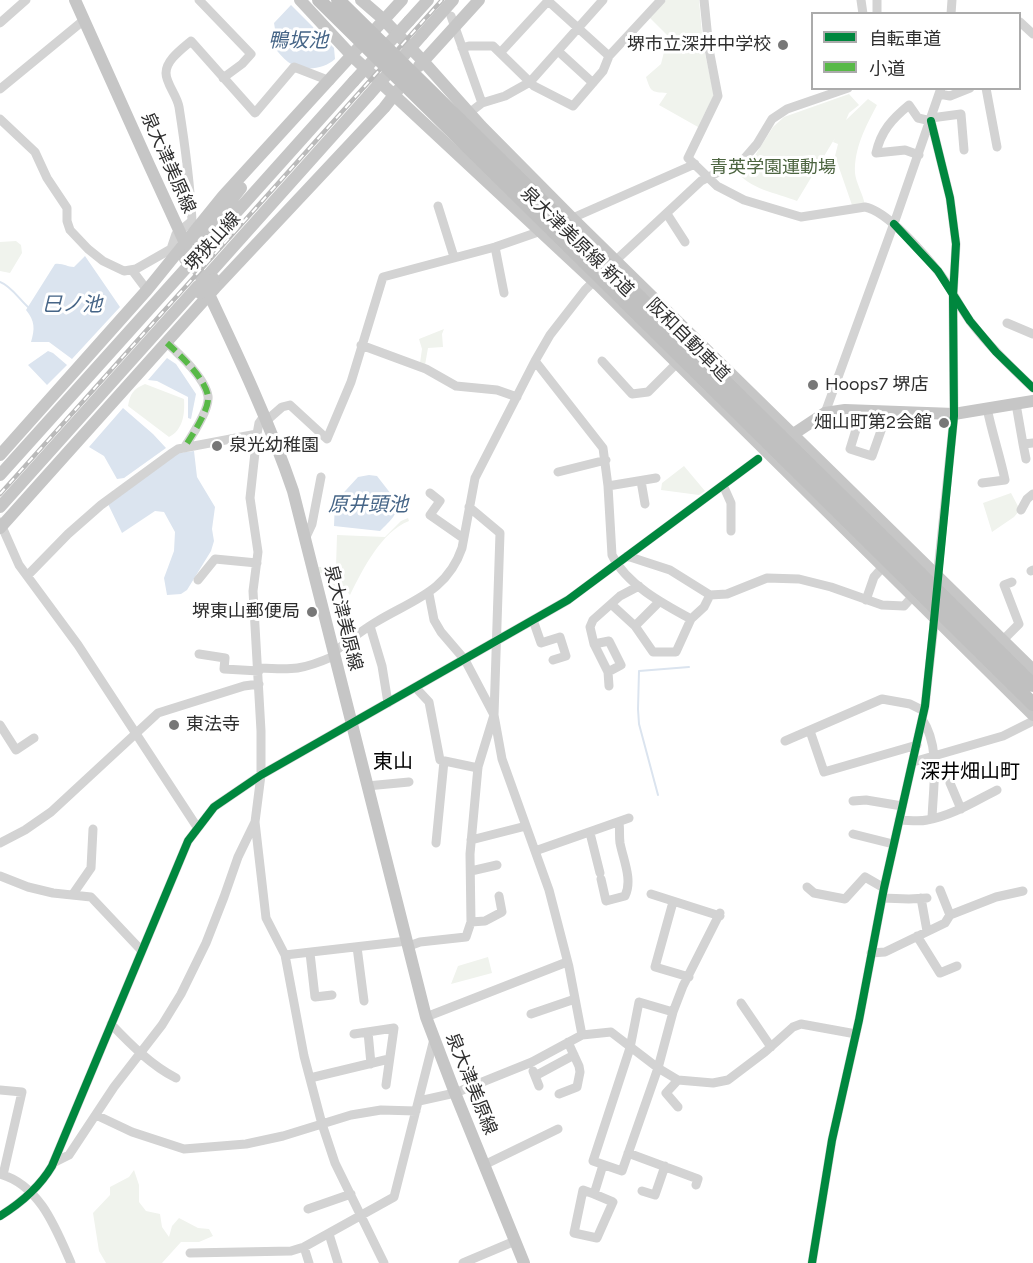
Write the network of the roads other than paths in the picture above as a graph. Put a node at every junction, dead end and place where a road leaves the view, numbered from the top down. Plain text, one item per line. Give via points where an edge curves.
1 (26, 0) edge
2 (75, 0) edge
3 (199, 0) edge
4 (300, 0) edge
5 (319, 0) edge
6 (338, 0) edge
7 (361, 0) edge
8 (402, 0) edge
9 (428, 0) edge
10 (453, 0) edge
11 (479, 0) edge
12 (603, 0) edge
13 (661, 0) edge
14 (704, 0) edge
15 (548, 1) edge
16 (84, 20) junction
17 (383, 20) junction
18 (453, 22) junction
19 (0, 23) edge
20 (1021, 23) edge
21 (578, 28) junction
22 (1033, 32) edge
23 (462, 48) junction
24 (558, 51) junction
25 (500, 53) junction
26 (352, 56) junction
27 (609, 56) junction
28 (423, 61) junction
29 (223, 78) junction
30 (330, 81) junction
31 (530, 82) junction
32 (593, 83) junction
33 (0, 89) edge
34 (842, 90) edge
35 (965, 90) edge
36 (986, 90) edge
37 (940, 91) edge
38 (394, 94) junction
39 (482, 103) junction
40 (384, 108) junction
41 (469, 113) junction
42 (0, 119) edge
43 (931, 119) junction
44 (997, 147) dead end
45 (964, 150) dead end
46 (919, 155) junction
47 (695, 164) junction
48 (708, 177) junction
49 (438, 206) dead end
50 (667, 214) junction
51 (573, 219) junction
52 (894, 224) junction
53 (179, 230) junction
54 (540, 231) junction
55 (685, 242) dead end
56 (495, 247) junction
57 (193, 248) junction
58 (454, 257) junction
59 (616, 260) junction
60 (132, 270) junction
61 (211, 277) junction
62 (593, 282) junction
63 (147, 290) junction
64 (203, 291) junction
65 (504, 293) dead end
66 (953, 296) junction
67 (1007, 323) dead end
68 (1033, 334) edge
69 (167, 343) junction
70 (362, 345) junction
71 (535, 361) junction
72 (602, 361) dead end
73 (676, 364) junction
74 (1033, 388) edge
75 (517, 397) junction
76 (1033, 401) edge
77 (1016, 404) junction
78 (987, 408) junction
79 (862, 410) junction
80 (888, 411) junction
81 (825, 413) junction
82 (954, 414) junction
83 (265, 419) junction
84 (257, 434) junction
85 (792, 435) junction
86 (1028, 443) edge
87 (184, 448) junction
88 (0, 455) edge
89 (763, 456) junction
90 (1026, 459) dead end
91 (606, 460) junction
92 (558, 472) dead end
93 (0, 475) edge
94 (321, 477) dead end
95 (656, 478) dead end
96 (641, 481) junction
97 (982, 483) dead end
98 (723, 485) junction
99 (608, 486) junction
100 (430, 493) dead end
101 (1033, 494) edge
102 (645, 504) dead end
103 (0, 507) edge
104 (469, 507) junction
105 (1021, 510) dead end
106 (1, 525) edge
107 (731, 531) dead end
108 (463, 538) junction
109 (305, 539) junction
110 (627, 556) junction
111 (257, 563) junction
112 (616, 564) junction
113 (882, 568) junction
114 (27, 576) junction
115 (938, 577) junction
116 (198, 580) dead end
117 (1012, 582) dead end
118 (639, 586) junction
119 (429, 594) junction
120 (710, 595) junction
121 (912, 597) junction
122 (866, 600) junction
123 (659, 602) junction
124 (611, 604) junction
125 (935, 618) junction
126 (691, 619) junction
127 (533, 620) junction
128 (370, 626) junction
129 (635, 626) junction
130 (498, 640) junction
131 (1003, 640) junction
132 (594, 644) junction
133 (199, 654) dead end
134 (334, 654) junction
135 (465, 660) junction
136 (553, 660) dead end
137 (259, 669) junction
138 (1033, 670) edge
139 (608, 672) junction
140 (259, 684) junction
141 (1033, 685) edge
142 (609, 686) dead end
143 (416, 687) junction
144 (388, 703) junction
145 (1033, 704) edge
146 (494, 715) junction
147 (923, 715) junction
148 (1033, 715) edge
149 (1033, 721) edge
150 (351, 723) junction
151 (0, 725) edge
152 (810, 730) junction
153 (136, 733) junction
154 (34, 738) dead end
155 (784, 741) dead end
156 (917, 746) junction
157 (935, 756) junction
158 (444, 761) junction
159 (913, 762) junction
160 (478, 768) junction
161 (261, 775) junction
162 (409, 782) dead end
163 (950, 783) dead end
164 (367, 786) junction
165 (997, 790) dead end
166 (853, 801) dead end
167 (902, 806) junction
168 (961, 809) junction
169 (629, 818) dead end
170 (932, 819) junction
171 (899, 820) junction
172 (255, 822) junction
173 (619, 823) junction
174 (197, 826) junction
175 (526, 826) junction
176 (93, 829) dead end
177 (590, 833) junction
178 (853, 834) dead end
179 (471, 840) junction
180 (0, 843) edge
181 (436, 843) dead end
182 (893, 844) junction
183 (535, 851) junction
184 (497, 865) dead end
185 (471, 871) junction
186 (0, 876) edge
187 (807, 886) dead end
188 (940, 890) dead end
189 (1023, 891) dead end
190 (883, 892) junction
191 (73, 894) junction
192 (651, 894) dead end
193 (499, 896) dead end
194 (673, 902) junction
195 (950, 915) junction
196 (471, 922) junction
197 (927, 931) junction
198 (917, 936) junction
199 (408, 944) junction
200 (357, 948) junction
201 (141, 950) junction
202 (310, 952) junction
203 (871, 953) junction
204 (285, 955) junction
205 (567, 962) junction
206 (957, 966) dead end
207 (689, 976) junction
208 (333, 995) dead end
209 (575, 999) junction
210 (364, 1001) dead end
211 (741, 1003) dead end
212 (674, 1012) junction
213 (531, 1014) dead end
214 (426, 1017) junction
215 (111, 1024) junction
216 (368, 1032) junction
217 (354, 1034) dead end
218 (856, 1034) junction
219 (582, 1035) junction
220 (434, 1039) junction
221 (568, 1042) junction
222 (771, 1047) junction
223 (630, 1048) junction
224 (140, 1051) junction
225 (574, 1055) junction
226 (389, 1059) junction
227 (530, 1063) junction
228 (371, 1064) junction
229 (658, 1068) junction
230 (535, 1076) junction
231 (176, 1078) dead end
232 (310, 1078) junction
233 (678, 1080) junction
234 (386, 1085) dead end
235 (539, 1086) dead end
236 (0, 1090) edge
237 (454, 1093) junction
238 (559, 1094) dead end
239 (418, 1106) junction
240 (678, 1107) dead end
241 (96, 1115) junction
242 (322, 1124) junction
243 (558, 1129) dead end
244 (628, 1153) junction
245 (53, 1163) junction
246 (484, 1165) junction
247 (603, 1165) junction
248 (665, 1166) junction
249 (2, 1175) edge
250 (696, 1185) dead end
251 (642, 1191) dead end
252 (32, 1192) junction
253 (351, 1194) junction
254 (594, 1194) junction
255 (308, 1209) dead end
256 (362, 1215) junction
257 (0, 1216) edge
258 (329, 1234) junction
259 (515, 1241) junction
260 (304, 1247) junction
261 (190, 1253) dead end
262 (71, 1263) edge
263 (309, 1263) edge
264 (338, 1263) edge
265 (384, 1263) edge
266 (464, 1263) edge
267 (524, 1263) edge
268 (812, 1263) edge

1 - 19 street
2 - 16 main road, 泉大津美原線
3 - 29 street via 251,54
4 - 26 main road, 泉大津美原線 新道
5 - 145 highway, 阪和自動車道, bridge
6 - 141 highway, 阪和自動車道, bridge
7 - 17 main road, 泉大津美原線 新道
8 - 17 main road
9 - 57 main road, 堺狭山線, bridge
10 - 61 main road, 堺狭山線, bridge
11 - 18 main road
12 - 21 street
13 - 27 street
14 - 47 street via 718,96 688,158
15 - 21 street
15 - 25 street
16 - 33 street
16 - 53 main road, 泉大津美原線
17 - 26 main road
17 - 28 main road, 泉大津美原線 新道
18 - 23 street
18 - 28 main road
20 - 22 street
21 - 24 street
21 - 27 street
23 - 25 street via 493,46
23 - 39 street
24 - 31 street
24 - 32 street
25 - 31 street
26 - 30 main road
26 - 38 main road, 泉大津美原線 新道
27 - 32 street
28 - 38 main road
28 - 41 main road, 泉大津美原線 新道
29 - 30 street via 255,113 294,67
29 - 53 street via 191,42 167,66 165,75 179,104 189,173 192,221
30 - 57 main road
31 - 32 street via 573,106
31 - 39 street
34 - 48 street via 779,113 744,159
35 - 37 street via 950,96
36 - 44 street
37 - 43 street
38 - 40 main road
38 - 54 main road, 泉大津美原線 新道
39 - 41 street
40 - 61 main road via 366,120
40 - 64 main road
41 - 51 main road, 泉大津美原線 新道
42 - 60 street via 35,153 67,208 70,230 103,261 124,272
43 - 45 street via 961,114
43 - 46 street
43 - 46 street via 918,118 909,105 891,119 876,153 905,150
43 - 66 street via 954,221
46 - 52 street
47 - 48 street
47 - 51 street
48 - 50 street
48 - 52 street via 744,200 801,217 866,207
49 - 58 street
50 - 55 street
50 - 59 street
51 - 54 street
51 - 59 main road, 泉大津美原線 新道
52 - 66 street via 938,271
52 - 81 street
53 - 57 main road, 泉大津美原線
53 - 60 street via 171,249
54 - 56 street
54 - 62 main road, 泉大津美原線 新道
56 - 58 street
56 - 65 street
57 - 63 main road
57 - 64 main road, 泉大津美原線
57 - 93 main road, 堺狭山線 via 186,263 140,319
58 - 70 street via 383,277
59 - 62 street
59 - 85 main road, 泉大津美原線 新道
60 - 63 street
61 - 64 main road, 堺狭山線
62 - 71 street via 550,335
62 - 73 main road, 泉大津美原線 新道
63 - 88 main road
64 - 69 main road
64 - 83 main road, 泉大津美原線
64 - 103 main road, 堺狭山線 via 162,325
66 - 74 street via 996,352
66 - 82 street
67 - 68 street
69 - 87 street via 182,356 208,396 206,408
69 - 106 main road
70 - 75 street via 433,372 456,386 497,390
70 - 83 street via 327,439 290,405
71 - 75 street
71 - 91 street via 603,448
72 - 73 street via 632,394 648,392
73 - 89 main road, 泉大津美原線 新道
75 - 104 street via 475,478
76 - 77 main road
77 - 78 main road
77 - 86 street
78 - 82 main road
78 - 97 street via 1005,480
79 - 80 main road
79 - 80 street via 850,449 872,456
79 - 81 main road
80 - 82 main road
81 - 85 main road
82 - 115 street
83 - 84 street via 259,423
83 - 109 main road, 泉大津美原線 via 293,491
84 - 87 street
84 - 111 street via 250,498
85 - 89 main road
85 - 115 main road, 泉大津美原線 新道
86 - 90 street
87 - 114 street via 101,505
89 - 98 street
89 - 113 main road, 泉大津美原線 新道
91 - 92 street
91 - 99 street
94 - 109 street via 312,524
95 - 96 street
96 - 99 street
96 - 102 street
98 - 107 street via 731,503
98 - 110 street
99 - 112 street via 612,555
100 - 108 street via 440,501 430,515
101 - 105 street
104 - 108 street
104 - 130 street via 500,534
106 - 114 street
108 - 119 street via 452,568
109 - 134 main road, 泉大津美原線
110 - 112 street
110 - 120 street via 670,570
111 - 116 street via 214,559
111 - 137 street via 253,591
112 - 118 street
112 - 127 street
113 - 121 main road, 泉大津美原線 新道
113 - 122 street via 874,577
114 - 153 street
115 - 125 street
115 - 131 main road, 泉大津美原線 新道
117 - 131 street via 1004,585 1019,624
118 - 123 street
118 - 124 street
119 - 128 street
119 - 135 street via 434,620
120 - 122 street via 727,594 767,578 799,579
120 - 126 street
121 - 122 street via 904,606
121 - 125 main road, 泉大津美原線 新道
123 - 126 street
123 - 129 street
124 - 129 street
124 - 132 street via 590,627
125 - 147 street
125 - 148 main road, 泉大津美原線 新道
126 - 129 street via 676,651 653,652
127 - 130 street
127 - 136 street via 541,643 560,637 566,656
128 - 134 street
128 - 144 street
130 - 135 street
130 - 146 street
131 - 138 main road, 泉大津美原線 新道
132 - 139 street
132 - 139 street via 609,641 621,665
133 - 137 street via 225,658 224,669
134 - 137 street via 300,669
134 - 150 main road, 泉大津美原線
135 - 143 street
135 - 146 street
137 - 140 street
139 - 142 street
140 - 153 street via 158,713
140 - 161 street
143 - 144 street
143 - 158 street via 429,702 440,760
144 - 150 street
146 - 160 street
146 - 175 street via 502,759
147 - 152 street via 910,704 882,699
147 - 156 street
147 - 157 street
149 - 157 street via 1003,736
150 - 161 street
150 - 164 main road, 泉大津美原線
151 - 154 street via 16,750
152 - 155 street
152 - 156 street via 824,772
153 - 174 street
153 - 180 street via 51,812
156 - 159 street
157 - 159 street
157 - 170 street
158 - 160 street
158 - 181 street
159 - 167 street
160 - 179 street
161 - 172 street
161 - 174 street via 224,798
162 - 164 street
163 - 168 street
164 - 199 main road, 泉大津美原線
165 - 168 street
166 - 167 street
167 - 171 street
168 - 170 street
169 - 173 street
170 - 171 street
171 - 182 street
172 - 204 street via 266,918
172 - 224 street via 192,974 162,1024
173 - 177 street
173 - 177 street via 627,870 625,896 606,901
174 - 201 street
175 - 179 street
175 - 183 street
176 - 191 street via 91,868
177 - 183 street
178 - 182 street
179 - 185 street
182 - 190 street
183 - 205 street
184 - 185 street
185 - 196 street
186 - 191 street via 28,887
187 - 190 street via 814,892 845,898 865,877
188 - 195 street
189 - 195 street
190 - 197 street via 924,898
190 - 203 street
191 - 201 street via 91,897
192 - 194 street
193 - 196 street via 502,912 485,921
194 - 207 street via 655,967
194 - 207 street via 720,915
195 - 197 street via 945,923
196 - 199 street via 466,937
197 - 198 street
198 - 203 street via 885,952
198 - 206 street via 940,973
199 - 200 street
199 - 214 main road, 泉大津美原線
200 - 202 street
200 - 210 street
201 - 215 street
202 - 204 street
202 - 208 street via 315,997
203 - 218 street
204 - 232 street
205 - 209 street
205 - 214 street
207 - 212 street
209 - 213 street
209 - 219 street
211 - 222 street
212 - 223 street via 639,1002
212 - 229 street
214 - 220 main road, 泉大津美原線
215 - 224 street
215 - 245 street
216 - 217 street
216 - 226 street via 394,1028
216 - 228 street
218 - 222 street via 801,1024
218 - 268 street via 832,1140
219 - 221 street
219 - 223 street via 611,1032
220 - 237 main road, 泉大津美原線
220 - 239 street
221 - 225 street
221 - 227 street
222 - 233 street via 728,1080
223 - 229 street
223 - 247 street via 593,1161
224 - 231 street
224 - 241 street
225 - 230 street
225 - 238 street via 580,1072 577,1087
226 - 228 street
226 - 234 street
227 - 230 street
227 - 237 street
228 - 232 street
229 - 233 street
229 - 244 street
230 - 235 street
232 - 242 street
233 - 240 street via 666,1092
236 - 249 street via 22,1092
237 - 239 street
237 - 246 main road, 泉大津美原線
239 - 242 street via 351,1115
239 - 256 street via 394,1197
241 - 242 street via 184,1149 246,1144
241 - 245 street via 69,1155
242 - 253 street
243 - 246 street
244 - 247 street via 622,1171
244 - 248 street
245 - 252 street
246 - 259 main road, 泉大津美原線
247 - 254 street
248 - 250 street via 698,1179
248 - 251 street via 655,1195
249 - 252 street
252 - 257 street
252 - 262 street via 57,1231
253 - 255 street
253 - 256 street
254 - 254 street via 614,1202 597,1238 574,1233 583,1190
256 - 258 street
256 - 265 street
258 - 260 street
258 - 264 street
259 - 266 street
259 - 267 main road, 泉大津美原線
260 - 261 street via 291,1251
260 - 263 street

